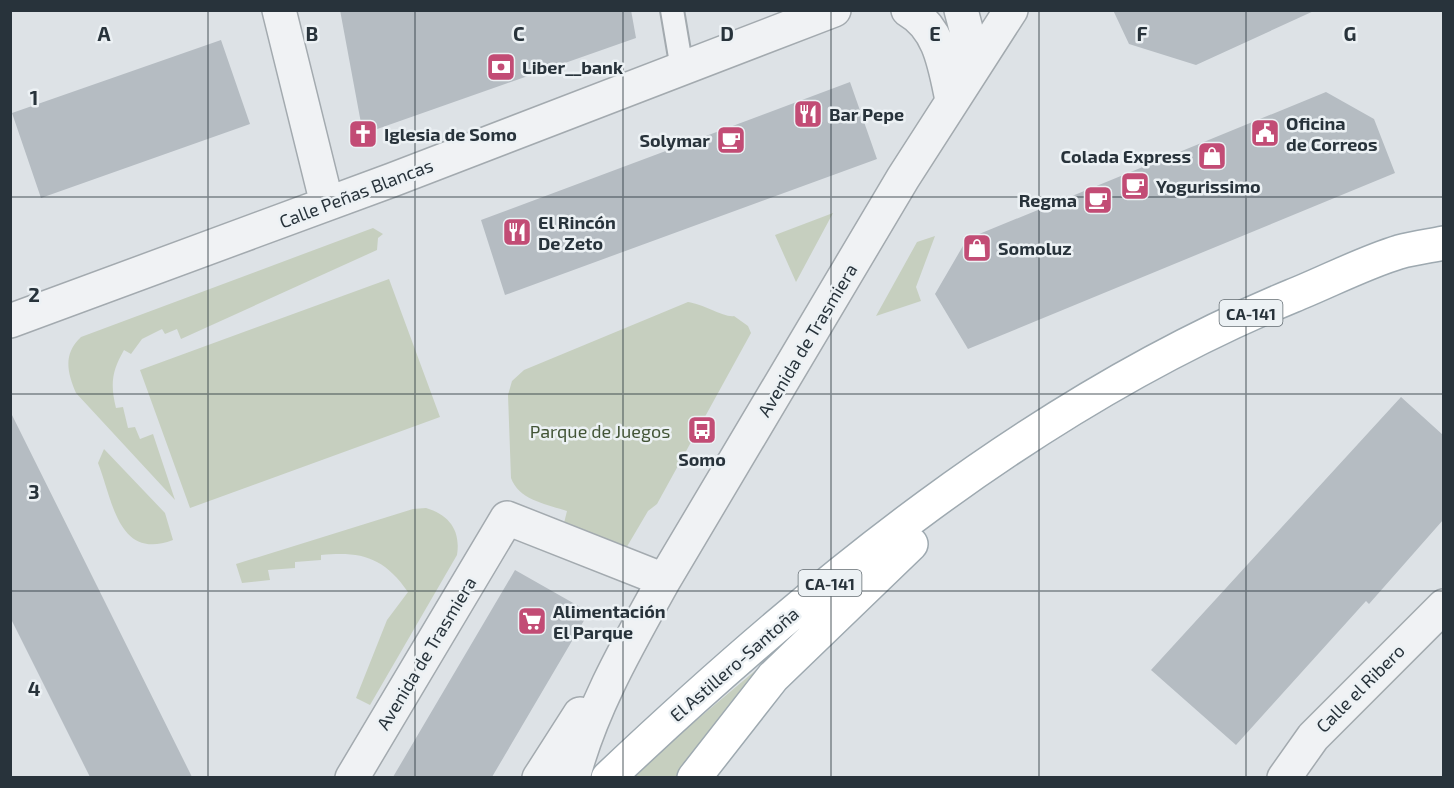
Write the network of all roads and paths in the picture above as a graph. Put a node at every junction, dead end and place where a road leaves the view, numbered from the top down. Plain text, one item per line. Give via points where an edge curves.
1 (279, 10) edge
2 (672, 10) edge
3 (834, 10) edge
4 (908, 10) edge
5 (961, 10) edge
6 (1011, 10) edge
7 (975, 63) junction
8 (682, 69) junction
9 (952, 99) junction
10 (327, 204) junction
11 (1443, 243) edge
12 (10, 321) edge
13 (1070, 410) junction
14 (663, 580) junction
15 (1443, 606) edge
16 (628, 644) junction
17 (352, 777) edge
18 (538, 777) edge
19 (573, 777) edge
20 (608, 777) edge
21 (694, 777) edge
22 (1284, 777) edge

1 - 10 street
2 - 8 lane
3 - 8 street, Calle Peñas Blancas
4 - 9 street via 920,17 941,48
5 - 7 street
6 - 7 street, Avenida de Trasmiera
7 - 9 street, Avenida de Trasmiera
8 - 10 street, Calle Peñas Blancas
9 - 14 street, Avenida de Trasmiera
10 - 12 street, Calle Peñas Blancas
11 - 13 main road, El Astillero-Santoña / CA-141 via 1399,252 1230,322
13 - 20 main road, El Astillero-Santoña / CA-141 via 941,495 684,705
13 - 21 main road, El Astillero-Santoña / CA-141 via 944,513 855,596 773,677
14 - 16 street, Avenida de Trasmiera
14 - 17 street, Avenida de Trasmiera via 507,518
15 - 22 street, Calle el Ribero via 1313,737
16 - 18 street, Avenida de Trasmiera
16 - 19 street, Avenida de Trasmiera via 580,749

